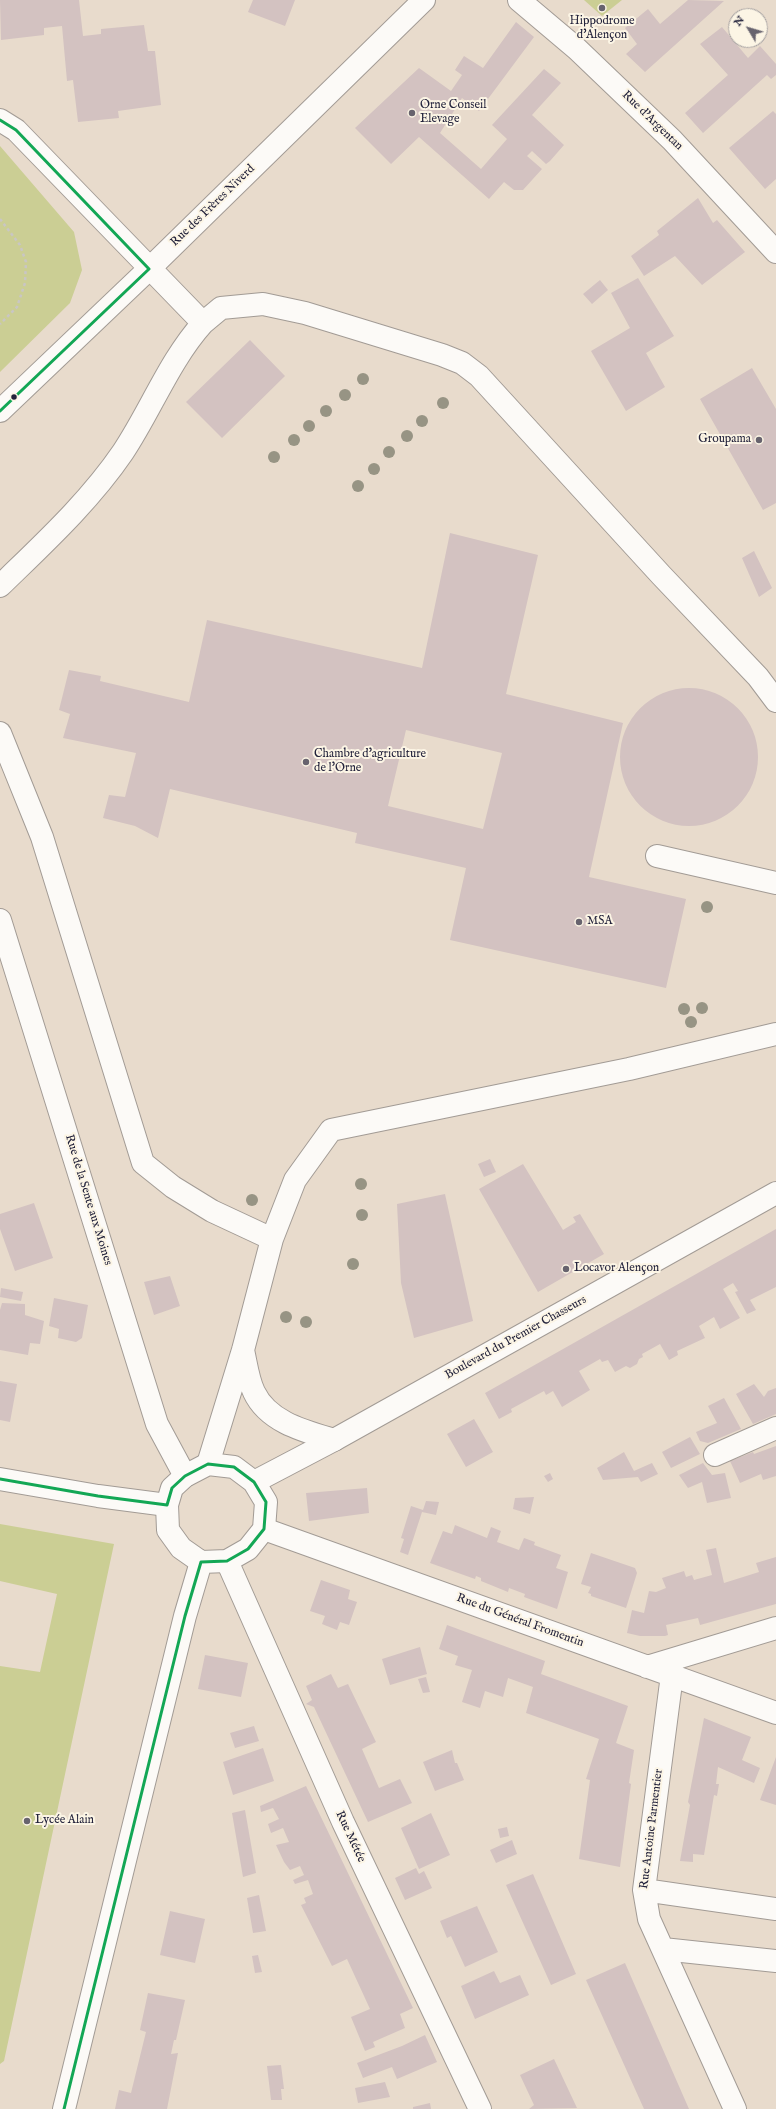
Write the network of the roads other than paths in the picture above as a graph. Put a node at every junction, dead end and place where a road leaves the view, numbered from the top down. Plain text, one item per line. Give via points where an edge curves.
1 (424, 0) edge
2 (518, 0) edge
3 (0, 120) edge
4 (776, 252) edge
5 (149, 269) junction
6 (203, 323) junction
7 (0, 411) edge
8 (0, 586) edge
9 (776, 701) edge
10 (0, 733) edge
11 (657, 856) dead end
12 (776, 883) edge
13 (0, 920) edge
14 (776, 1034) edge
15 (776, 1193) edge
16 (272, 1239) junction
17 (243, 1350) junction
18 (776, 1428) edge
19 (334, 1440) junction
20 (715, 1455) dead end
21 (208, 1464) junction
22 (185, 1476) junction
23 (0, 1479) edge
24 (254, 1482) junction
25 (167, 1505) junction
26 (264, 1529) junction
27 (227, 1561) junction
28 (201, 1562) junction
29 (776, 1628) edge
30 (647, 1667) junction
31 (672, 1675) junction
32 (776, 1712) edge
33 (644, 1890) junction
34 (776, 1909) edge
35 (662, 1949) junction
36 (776, 1961) edge
37 (64, 2109) edge
38 (480, 2109) edge
39 (735, 2109) edge

1 - 5 street, Rue des Frères Niverd
2 - 4 street, Rue d'Argentan via 576,49 672,140
3 - 5 street via 16,130
5 - 6 street
5 - 7 street, Rue des Frères Niverd
6 - 8 street via 186,342 123,452 72,515
6 - 9 street via 221,308 263,304 305,313 442,354 462,364 479,376 503,401 661,575 758,677
10 - 16 street via 42,837 143,1163 173,1187 212,1211
11 - 12 street
13 - 22 street, Rue de la Sente aux Moines via 157,1424
14 - 16 street via 629,1070 331,1130 295,1180
15 - 19 street, Boulevard du Premier Chasseurs
16 - 17 street
17 - 19 street via 253,1392 268,1412 298,1430
17 - 21 street
18 - 20 street
19 - 24 street, Boulevard du Premier Chasseurs
21 - 22 street
21 - 24 street via 234,1467
22 - 25 street via 172,1488
23 - 25 street
24 - 26 street via 266,1502
25 - 28 street via 168,1530 181,1548
26 - 27 street via 248,1549
26 - 30 street, Rue du Général Fromentin
27 - 28 street
27 - 38 street, Rue Métée via 343,1822
28 - 37 street via 185,1616
29 - 30 street
30 - 31 street, Rue du Général Fromentin
31 - 32 street, Rue du Général Fromentin
31 - 33 street, Rue Antoine Parmentier
33 - 34 street
33 - 35 street, Rue Antoine Parmentier via 649,1919
35 - 36 street
35 - 39 street, Rue Antoine Parmentier

